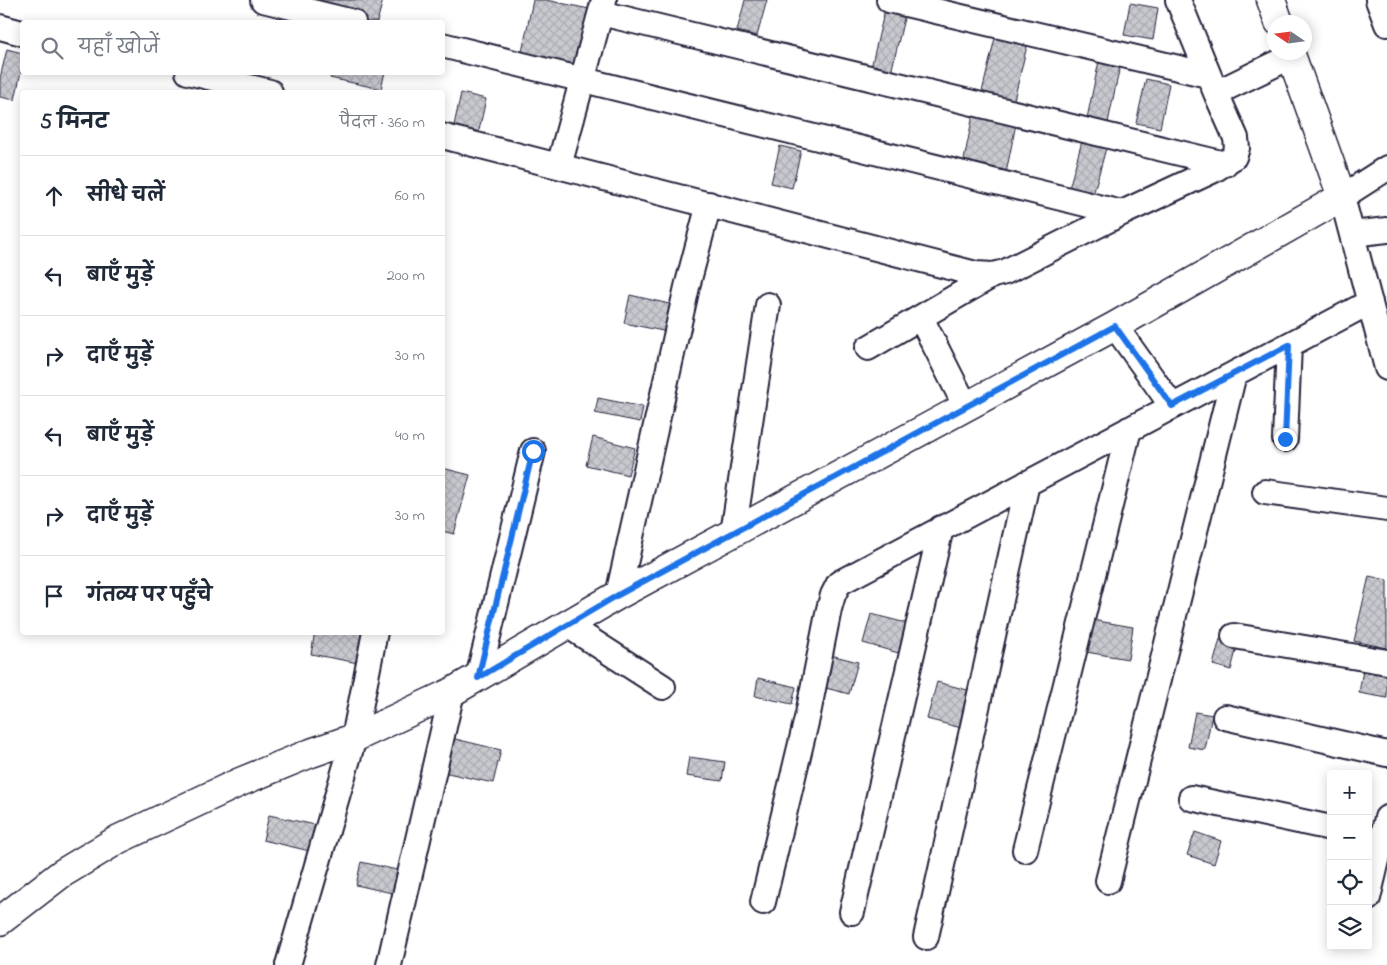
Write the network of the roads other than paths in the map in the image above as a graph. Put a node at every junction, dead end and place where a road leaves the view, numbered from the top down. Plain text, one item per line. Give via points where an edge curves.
1 (263, 0) edge
2 (889, 0) edge
3 (1178, 0) edge
4 (1271, 0) edge
5 (1378, 0) edge
6 (603, 7) edge
7 (1276, 15) edge
8 (345, 20) edge
9 (1387, 24) edge
10 (0, 27) edge
11 (20, 32) edge
12 (445, 46) edge
13 (1275, 60) edge
14 (1293, 60) edge
15 (200, 75) edge
16 (583, 80) junction
17 (1212, 84) junction
18 (262, 90) edge
19 (445, 137) edge
20 (1225, 164) junction
21 (559, 166) junction
22 (1387, 168) edge
23 (1342, 197) junction
24 (709, 204) junction
25 (1122, 213) junction
26 (1387, 230) edge
27 (1352, 234) junction
28 (993, 275) junction
29 (1370, 302) junction
30 (768, 305) dead end
31 (921, 318) junction
32 (1115, 326) junction
33 (1289, 345) junction
34 (868, 348) dead end
35 (1387, 368) edge
36 (1234, 374) junction
37 (966, 406) junction
38 (1172, 406) junction
39 (1129, 429) junction
40 (1285, 439) dead end
41 (533, 451) dead end
42 (1027, 483) junction
43 (1266, 492) dead end
44 (1387, 509) edge
45 (941, 528) junction
46 (733, 533) junction
47 (618, 595) junction
48 (567, 625) junction
49 (374, 635) edge
50 (1234, 636) dead end
51 (1387, 662) edge
52 (478, 678) junction
53 (663, 687) dead end
54 (452, 692) junction
55 (1225, 717) dead end
56 (354, 738) junction
57 (1387, 754) edge
58 (1191, 798) dead end
59 (1327, 827) edge
60 (1379, 831) edge
61 (1026, 850) dead end
62 (1372, 874) edge
63 (1108, 881) dead end
64 (763, 902) dead end
65 (852, 912) dead end
66 (0, 921) edge
67 (926, 938) dead end
68 (288, 965) edge
69 (389, 965) edge

1 - 8 street
2 - 17 street
3 - 17 street
4 - 7 street
5 - 9 street
6 - 16 street
6 - 20 street
10 - 11 street
12 - 16 street
13 - 17 street
14 - 23 street
15 - 18 street
16 - 21 street
16 - 25 street
17 - 20 street via 1236,138 1234,157
19 - 21 street
20 - 25 street
21 - 24 street
22 - 23 street
23 - 27 street
23 - 32 street
24 - 28 street via 976,274
24 - 47 street via 687,287
25 - 28 street
26 - 27 street
27 - 29 street
28 - 31 street
29 - 33 street
29 - 35 street
30 - 46 street
31 - 34 street
31 - 37 street
32 - 37 street
32 - 38 street
33 - 36 street
33 - 40 street
36 - 38 street
36 - 63 street
37 - 46 street
38 - 39 street
39 - 42 street
39 - 61 street
41 - 52 street
42 - 45 street
42 - 67 street
43 - 44 street
45 - 64 street via 848,577 839,583 833,594
45 - 65 street
46 - 47 street
47 - 48 street
48 - 52 street
48 - 53 street
49 - 56 street
50 - 51 street
52 - 54 street
54 - 56 street
54 - 69 street
55 - 57 street
56 - 66 street via 240,782 120,839 61,874
56 - 68 street
58 - 59 street
60 - 62 street

